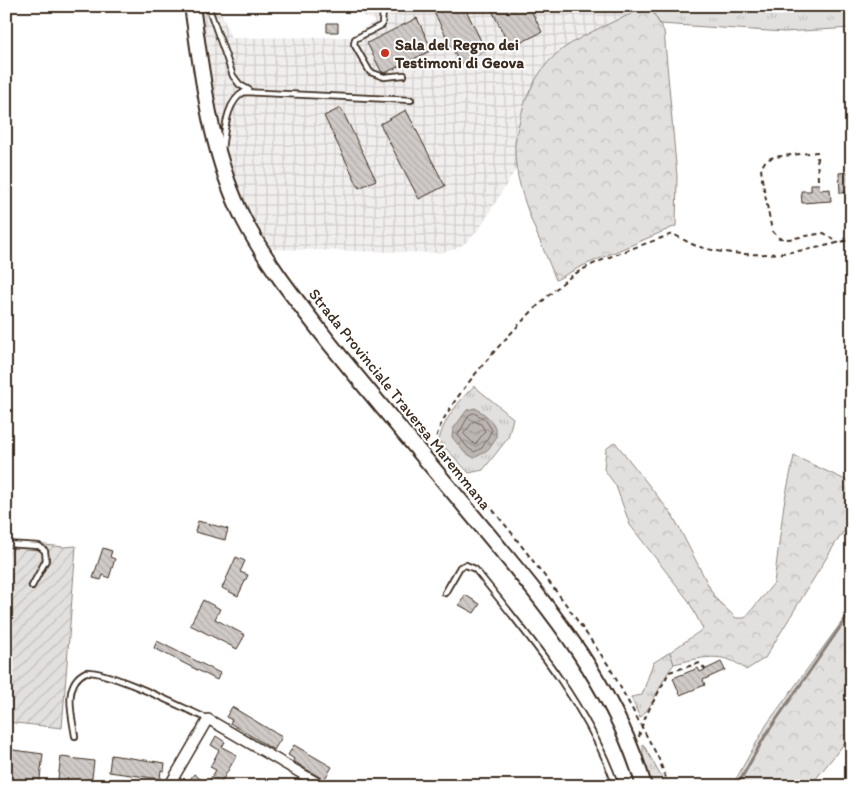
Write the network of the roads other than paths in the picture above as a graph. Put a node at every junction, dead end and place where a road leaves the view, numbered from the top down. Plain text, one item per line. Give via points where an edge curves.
1 (192, 6) edge
2 (208, 6) edge
3 (369, 6) edge
4 (387, 8) edge
5 (404, 75) dead end
6 (253, 91) junction
7 (412, 100) dead end
8 (220, 161) junction
9 (6, 544) edge
10 (32, 586) dead end
11 (445, 593) dead end
12 (208, 719) junction
13 (76, 736) dead end
14 (321, 785) edge
15 (168, 786) edge
16 (616, 786) edge
17 (644, 786) edge

1 - 8 main road, Strada Provinciale Traversa Maremmana via 207,110
2 - 6 lane via 233,76 243,87
3 - 4 street
4 - 5 lane via 382,25 355,39 355,46 370,72 384,77
6 - 7 lane
6 - 8 lane via 238,95 232,105
8 - 17 main road, Strada Provinciale Traversa Maremmana via 244,219 276,273 563,626 597,678 630,746
9 - 10 lane via 39,546 45,551 46,560
11 - 16 lane via 460,567 466,565 475,569 544,655 598,744
12 - 13 lane via 115,679 86,672 76,679 70,696
12 - 14 street
12 - 15 street

